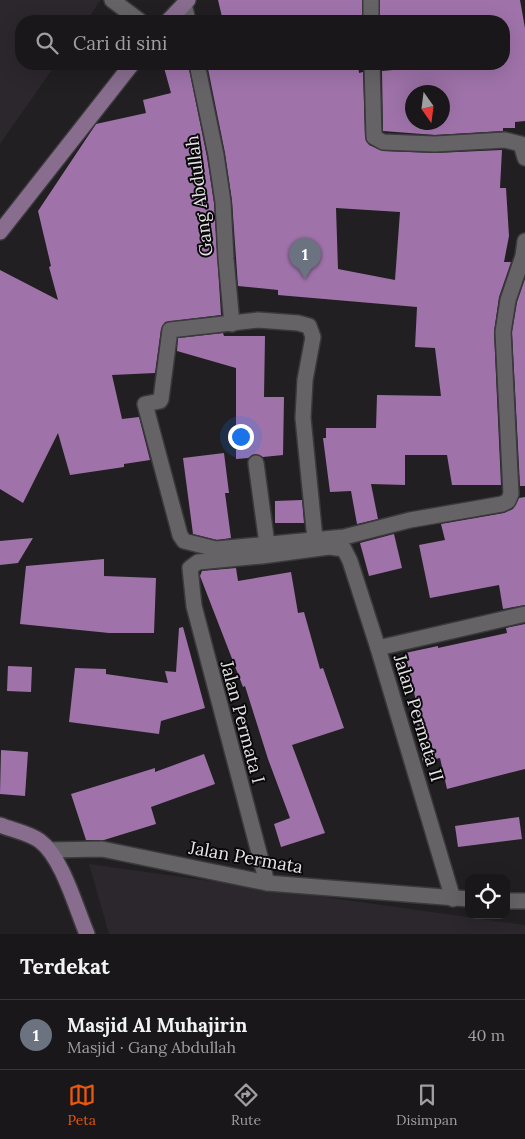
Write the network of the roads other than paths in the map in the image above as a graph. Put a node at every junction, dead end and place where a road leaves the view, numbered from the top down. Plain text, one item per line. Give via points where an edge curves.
1 (112, 0) edge
2 (371, 0) edge
3 (186, 2) edge
4 (132, 15) edge
5 (174, 15) edge
6 (187, 15) edge
7 (371, 15) edge
8 (127, 70) edge
9 (198, 70) edge
10 (372, 70) edge
11 (525, 158) edge
12 (0, 232) edge
13 (525, 241) edge
14 (232, 324) junction
15 (256, 463) dead end
16 (315, 539) junction
17 (267, 544) junction
18 (190, 568) joint
19 (525, 614) edge
20 (378, 648) junction
21 (0, 825) edge
22 (49, 850) junction
23 (267, 883) junction
24 (453, 899) junction
25 (465, 900) edge
26 (510, 901) edge
27 (525, 901) edge
28 (87, 934) edge

1 - 4 street
2 - 7 street
3 - 5 main road
3 - 6 street
8 - 12 main road
9 - 14 street, Gang Abdullah via 223,202
10 - 11 street via 374,137 383,142 435,144 515,141 521,144
13 - 16 street via 508,300 503,332 511,494 508,501 344,537
14 - 16 street via 258,320 298,323 309,326 313,336 305,380 303,418
14 - 17 street via 170,330 161,399 144,404 184,541 216,549
15 - 17 street
16 - 17 street
18 - 20 street, Jalan Permata II via 198,562 344,549
18 - 23 street, Jalan Permata I via 194,606
19 - 20 street
20 - 24 street, Jalan Permata II
21 - 22 main road via 39,840
22 - 23 street, Jalan Permata via 102,849
22 - 28 main road via 58,862
23 - 24 street, Jalan Permata
24 - 25 street, Jalan Permata
26 - 27 street

